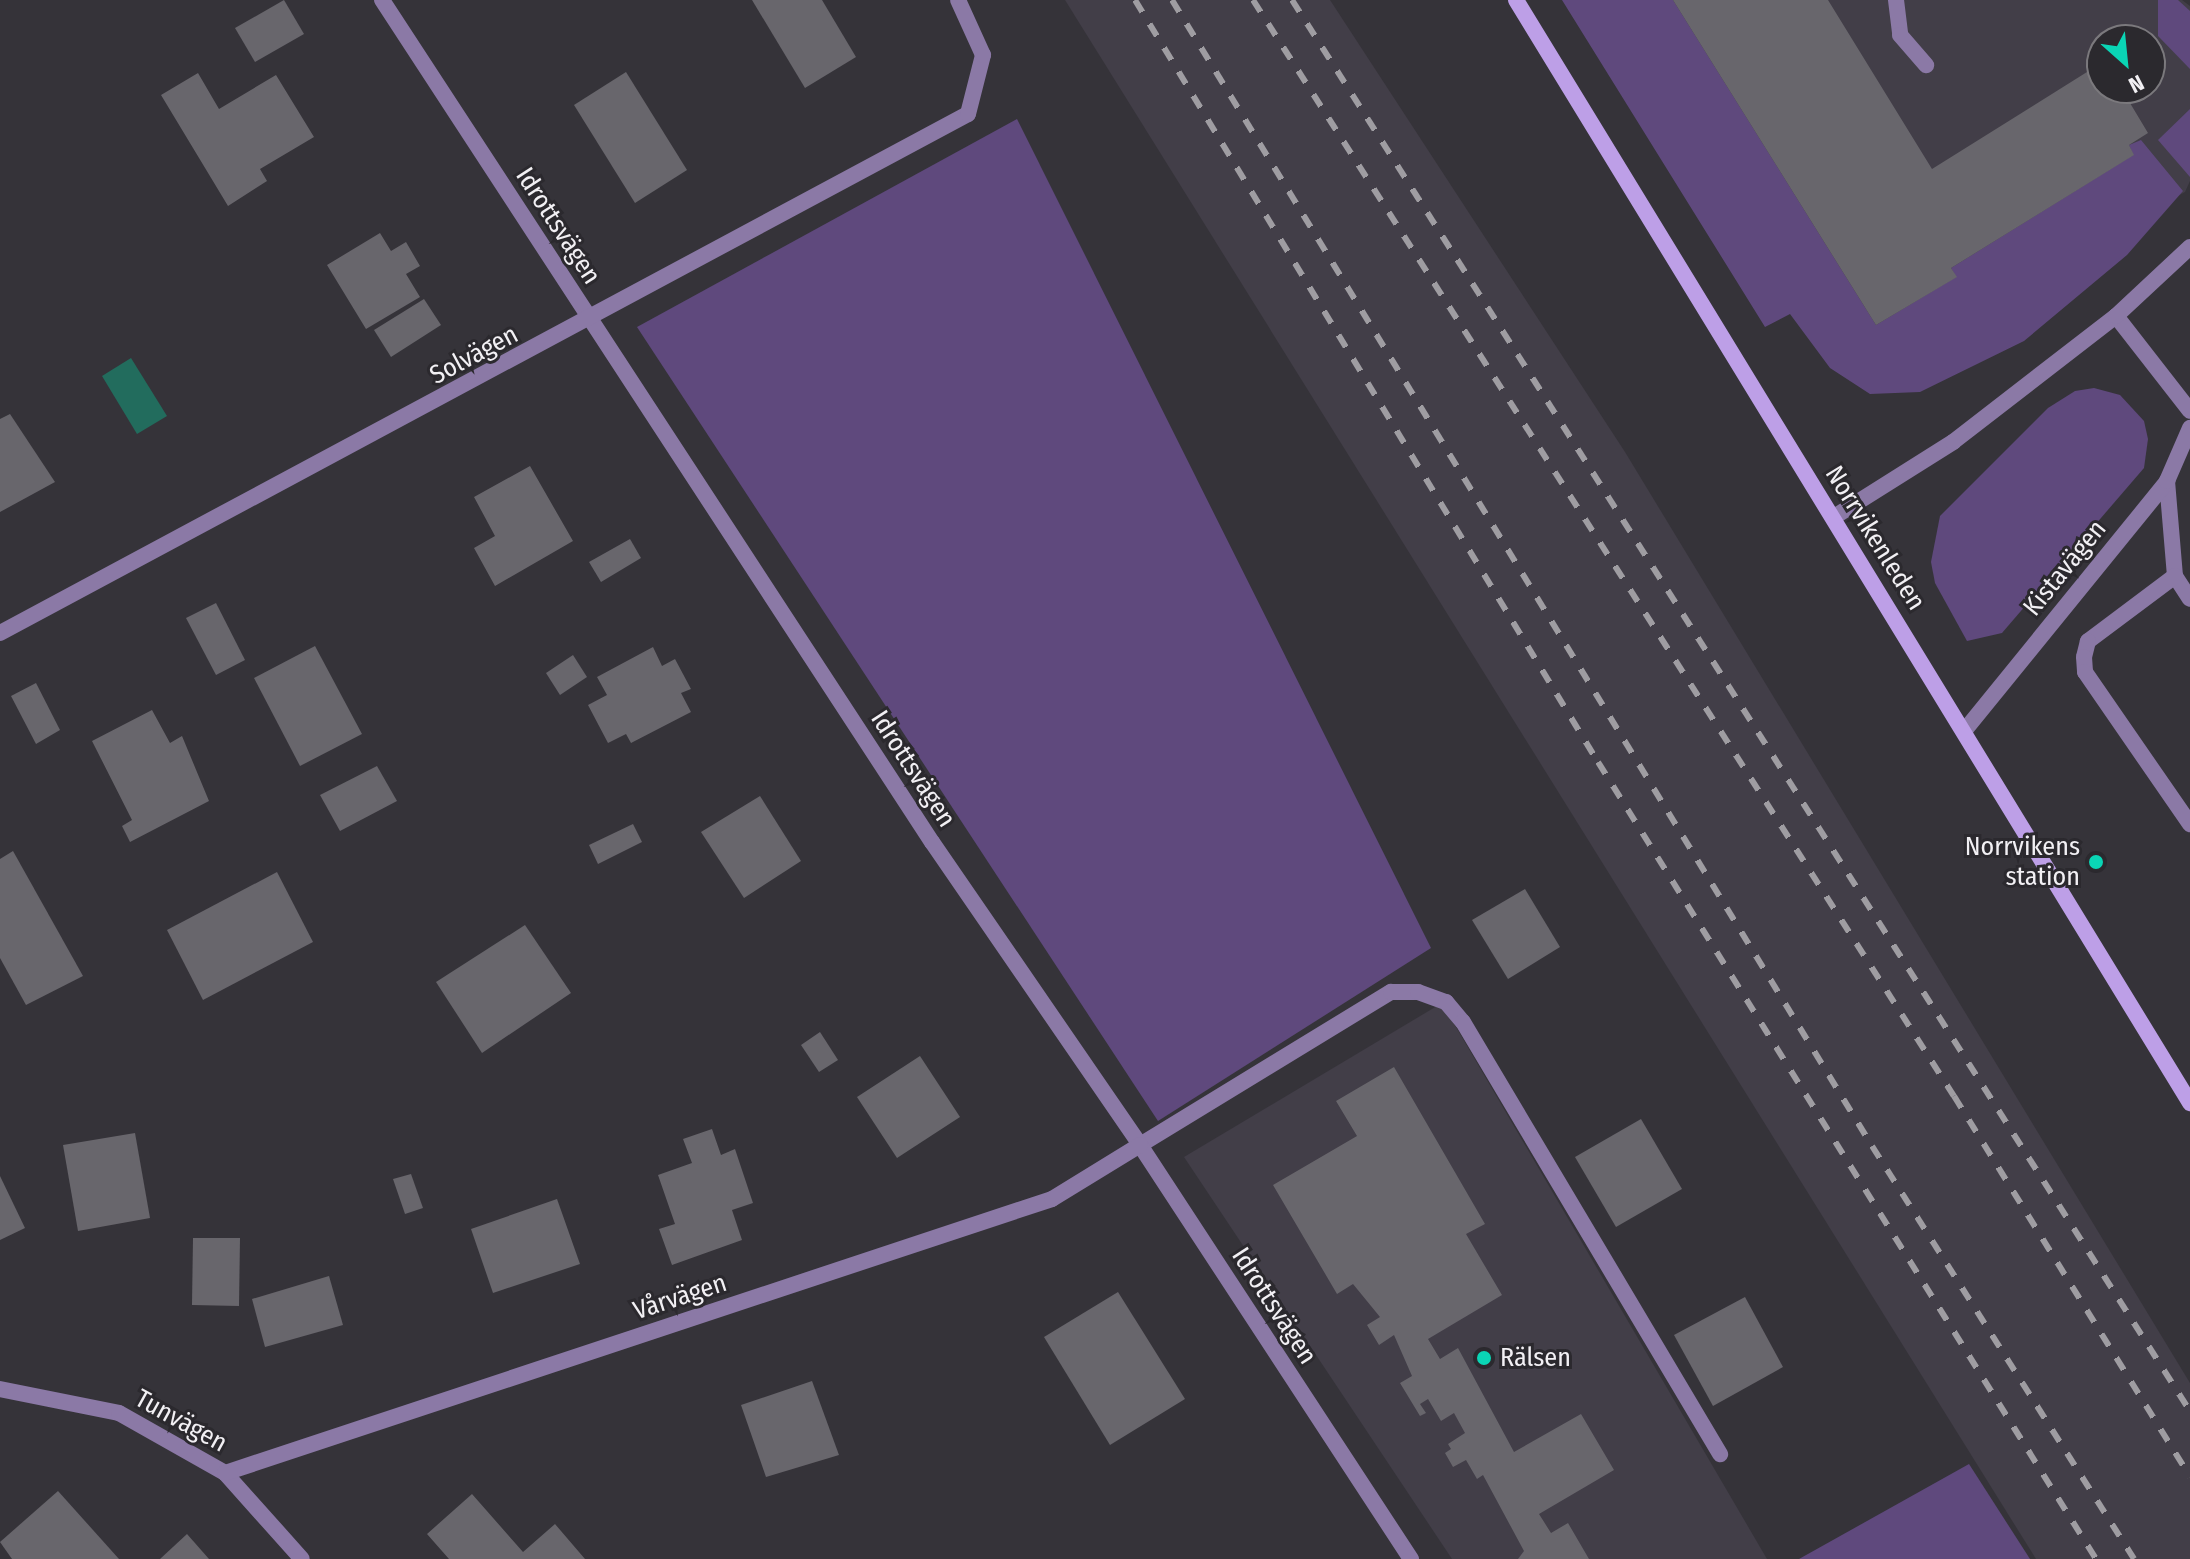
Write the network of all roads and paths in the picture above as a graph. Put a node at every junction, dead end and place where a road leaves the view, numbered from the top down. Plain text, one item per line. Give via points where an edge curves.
1 (382, 0) edge
2 (958, 0) edge
3 (1516, 0) edge
4 (1896, 0) edge
5 (1926, 65) dead end
6 (2190, 247) edge
7 (2116, 316) junction
8 (591, 320) junction
9 (2190, 411) edge
10 (2190, 428) edge
11 (2167, 481) junction
12 (1834, 517) junction
13 (2175, 576) junction
14 (2190, 599) edge
15 (0, 633) edge
16 (1965, 730) junction
17 (2190, 824) edge
18 (2190, 1103) edge
19 (1140, 1145) junction
20 (0, 1389) edge
21 (1720, 1454) dead end
22 (225, 1473) junction
23 (302, 1559) edge
24 (1411, 1559) edge

1 - 8 street, Idrottsvägen
2 - 8 street, Solvägen via 983,55 968,114
3 - 12 main road, Norrvikenleden
4 - 5 street via 1900,35
6 - 7 street
7 - 9 street
7 - 12 street via 1953,442
8 - 15 street, Solvägen
8 - 19 street, Idrottsvägen via 932,842
10 - 11 street, Kistavägen
11 - 13 street
11 - 16 street, Kistavägen
12 - 16 main road, Norrvikenleden
13 - 14 street
13 - 17 street via 2088,641 2084,657 2085,672
16 - 18 main road, Norrvikenleden
19 - 21 street, Vårvägen via 1391,992 1418,992 1446,1002 1463,1022
19 - 22 street, Vårvägen via 1052,1199
19 - 24 street, Idrottsvägen
20 - 22 street, Tunvägen via 119,1413
22 - 23 street, Tunvägen

